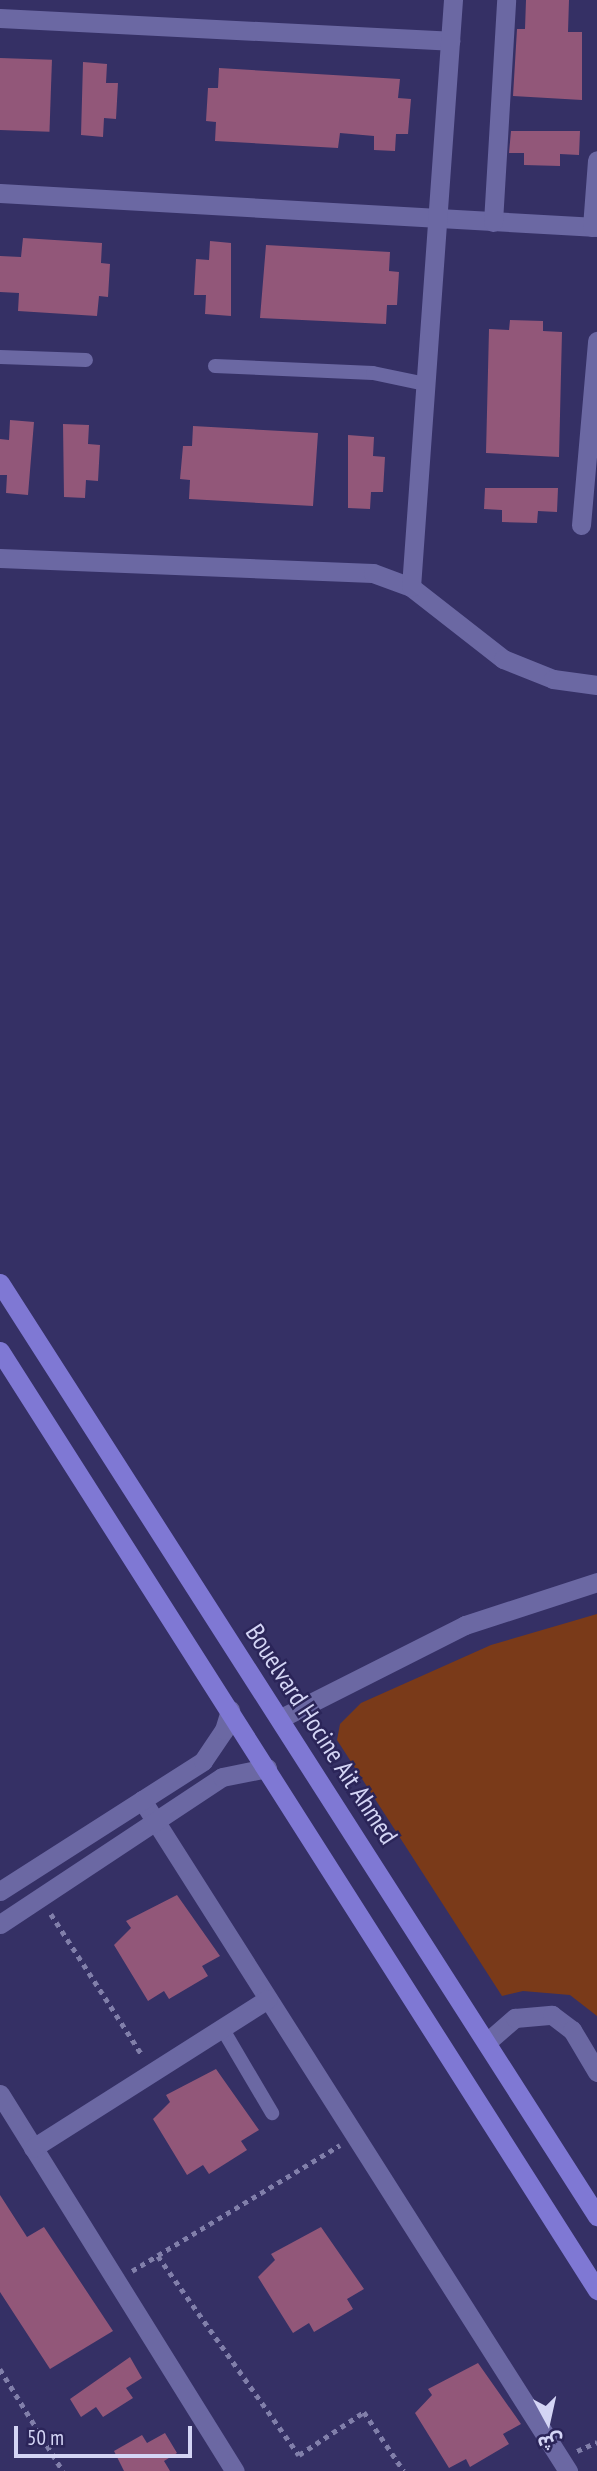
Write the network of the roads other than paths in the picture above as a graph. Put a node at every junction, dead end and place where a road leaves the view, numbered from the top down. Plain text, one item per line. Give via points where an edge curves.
1 (453, 0) edge
2 (506, 0) edge
3 (0, 18) edge
4 (450, 41) junction
5 (597, 160) edge
6 (0, 193) edge
7 (438, 219) junction
8 (493, 222) junction
9 (595, 227) edge
10 (597, 341) edge
11 (0, 357) edge
12 (86, 360) dead end
13 (215, 366) dead end
14 (425, 384) junction
15 (581, 525) dead end
16 (0, 558) edge
17 (411, 587) junction
18 (597, 685) edge
19 (0, 1283) edge
20 (0, 1351) edge
21 (597, 1582) edge
22 (230, 1710) junction
23 (281, 1718) junction
24 (267, 1768) junction
25 (142, 1800) junction
26 (155, 1821) junction
27 (0, 1891) edge
28 (0, 1924) edge
29 (268, 1999) junction
30 (222, 2028) junction
31 (486, 2042) junction
32 (596, 2067) edge
33 (0, 2094) edge
34 (272, 2113) dead end
35 (33, 2148) junction
36 (597, 2216) edge
37 (597, 2290) edge
38 (235, 2471) edge
39 (568, 2471) edge

1 - 4 street
2 - 8 street
3 - 4 street
4 - 7 street
5 - 9 street
6 - 7 street
7 - 8 street
7 - 14 street
8 - 9 street
10 - 15 street
11 - 12 lane
13 - 14 lane via 373,373
14 - 17 street
16 - 17 street via 356,571
17 - 18 street via 503,659 553,679
19 - 23 main road, Bouelvard Hocine Ait Ahmed
20 - 22 main road
21 - 23 street via 465,1625
22 - 24 main road
22 - 25 street via 224,1730 203,1762
23 - 31 main road, Bouelvard Hocine Ait Ahmed
24 - 26 street via 222,1777
24 - 37 main road
25 - 26 street
25 - 27 street
26 - 28 street
26 - 29 street
29 - 30 street
29 - 39 street
30 - 34 lane
30 - 35 street
31 - 32 street via 515,2018 552,2015 572,2030
31 - 36 main road, Bouelvard Hocine Ait Ahmed
33 - 35 street
35 - 38 street

